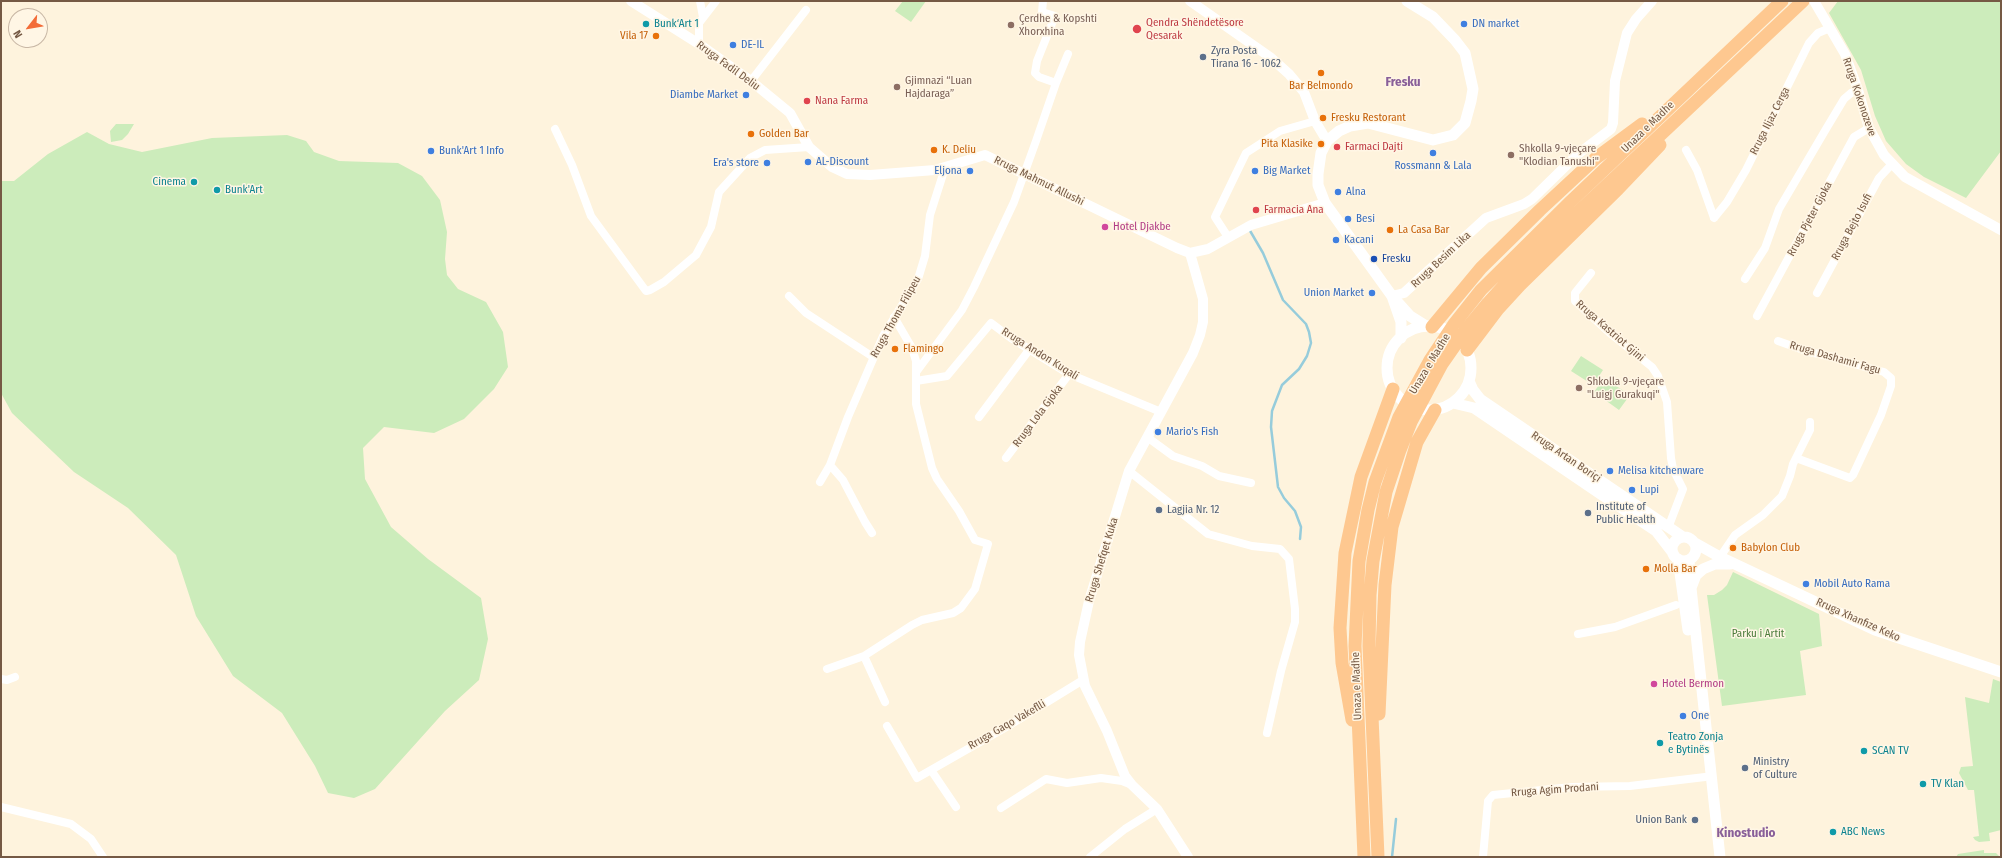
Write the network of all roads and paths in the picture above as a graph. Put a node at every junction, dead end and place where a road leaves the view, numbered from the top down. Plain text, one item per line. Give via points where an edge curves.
1 (631, 1) edge
2 (700, 1) edge
3 (716, 1) edge
4 (1043, 1) edge
5 (1190, 1) edge
6 (1407, 1) edge
7 (1652, 1) edge
8 (1782, 1) edge
9 (1803, 1) edge
10 (1814, 1) edge
11 (806, 10) dead end
12 (703, 17) junction
13 (1830, 28) junction
14 (699, 44) junction
15 (1068, 54) dead end
16 (752, 81) junction
17 (1056, 84) junction
18 (1710, 88) junction
19 (1858, 90) junction
20 (1682, 94) junction
21 (1315, 121) junction
22 (1869, 128) junction
23 (555, 129) dead end
24 (1327, 141) junction
25 (809, 147) junction
26 (1686, 150) dead end
27 (1892, 164) junction
28 (945, 168) junction
29 (1025, 174) junction
30 (1325, 203) junction
31 (2001, 230) edge
32 (1228, 237) junction
33 (1190, 253) junction
34 (1592, 273) dead end
35 (1745, 279) dead end
36 (1390, 292) junction
37 (1817, 293) dead end
38 (789, 296) dead end
39 (1757, 316) dead end
40 (894, 317) junction
41 (1431, 327) junction
42 (1401, 338) junction
43 (1778, 341) dead end
44 (1029, 350) junction
45 (1467, 350) junction
46 (873, 357) junction
47 (917, 371) junction
48 (1069, 374) junction
49 (916, 380) junction
50 (1469, 381) junction
51 (1395, 391) junction
52 (1453, 402) junction
53 (1435, 410) junction
54 (1161, 412) junction
55 (979, 417) dead end
56 (1810, 422) dead end
57 (1147, 436) junction
58 (1006, 458) dead end
59 (1796, 458) junction
60 (830, 465) junction
61 (1129, 471) junction
62 (820, 482) dead end
63 (1251, 484) dead end
64 (1668, 528) junction
65 (872, 533) dead end
66 (1683, 537) junction
67 (1695, 543) junction
68 (1675, 556) junction
69 (1720, 557) junction
70 (1691, 559) junction
71 (1735, 564) junction
72 (1691, 588) junction
73 (1676, 605) dead end
74 (1578, 634) dead end
75 (864, 656) junction
76 (827, 670) dead end
77 (2001, 672) edge
78 (15, 677) dead end
79 (1, 679) edge
80 (1083, 680) junction
81 (885, 702) dead end
82 (887, 726) dead end
83 (1267, 733) dead end
84 (931, 770) junction
85 (1704, 777) junction
86 (1361, 781) junction
87 (1376, 784) junction
88 (1132, 785) junction
89 (1, 807) edge
90 (956, 807) dead end
91 (1001, 808) dead end
92 (1157, 809) junction
93 (103, 857) edge
94 (1090, 857) edge
95 (1188, 857) edge
96 (1364, 857) edge
97 (1378, 857) edge
98 (1483, 857) edge
99 (1713, 857) edge
100 (1720, 857) edge

1 - 14 street, Rruga Fadil Deliu
2 - 12 street
3 - 12 street
4 - 17 street via 1042,12 1055,16 1037,61 1035,73
5 - 21 street via 1280,66 1304,92
6 - 24 main road via 1433,17 1465,53 1472,89 1465,123 1453,135 1432,140 1362,123 1344,128
7 - 36 street, Rruga Besim Lika via 1627,33 1616,81 1611,129 1578,154 1532,199 1486,218 1404,293
8 - 20 highway, Unaza e Madhe
9 - 18 highway
10 - 13 street, Rruga Kokonozeve
11 - 16 street
12 - 14 street via 698,27
13 - 19 street, Rruga Kokonozeve via 1844,54
13 - 26 street, Rruga Iljaz Cerga via 1818,33 1809,44 1746,170 1714,218 1699,175
14 - 16 street, Rruga Fadil Deliu
15 - 17 street
16 - 25 street, Rruga Fadil Deliu via 790,113
17 - 29 street
18 - 45 highway via 1618,190 1502,304
18 - 87 highway, Unaza e Madhe via 1525,262 1464,331 1427,391 1400,450 1386,492 1373,561 1369,646
19 - 22 street, Rruga Kokonozeve
19 - 35 street via 1844,99 1779,209 1765,248
20 - 41 highway via 1596,158 1573,179 1481,268
20 - 86 highway, Unaza e Madhe via 1515,254 1481,290 1430,360 1399,417 1375,482 1359,561 1355,623
21 - 24 street
21 - 32 street via 1280,131 1246,153 1215,216
22 - 27 street, Rruga Kokonozeve via 1879,148
22 - 39 street, Rruga Pjeter Gjoka via 1854,137
23 - 25 street via 591,216 646,291 664,282 696,255 711,227 719,192 750,158 765,150
24 - 30 main road via 1321,153 1318,174 1318,185
25 - 28 street, Rruga Mahmut Allushi via 832,167 855,175 909,173
27 - 31 street, Rruga Kokonozeve via 1913,182
27 - 37 street, Rruga Bejto Isufi via 1879,178
28 - 29 street, Rruga Mahmut Allushi via 985,155
28 - 40 street, Rruga Thoma Filipeu via 930,216 922,268
29 - 33 street, Rruga Mahmut Allushi
29 - 47 street via 962,310
30 - 32 street via 1251,225
30 - 36 main road
32 - 33 street via 1208,249
33 - 54 street, Rruga Shefqet Kuka via 1203,299 1203,322 1193,353
34 - 64 street, Rruga Kastriot Gjini via 1575,293 1575,301 1652,367 1667,402 1671,458 1683,489
36 - 41 main road via 1410,316
36 - 42 main road via 1401,321
38 - 46 street via 806,313
40 - 46 street, Rruga Thoma Filipeu
40 - 47 street via 912,348
41 - 42 main road via 1414,329
41 - 45 main road via 1455,335
42 - 51 main road via 1392,348 1388,364 1388,373
43 - 59 street, Rruga Dashamir Fagu via 1884,372 1891,378 1891,386 1880,415 1850,478
44 - 48 street, Rruga Andon Kuqali
44 - 49 street, Rruga Andon Kuqali via 991,322 947,376
44 - 55 street
45 - 50 main road via 1471,366
46 - 60 street, Rruga Thoma Filipeu
47 - 49 street
48 - 54 street, Rruga Andon Kuqali
48 - 58 street, Rruga Lola Gjoka
49 - 75 street via 916,404 932,468 975,540 988,544 975,589 961,608 953,614 922,620
50 - 52 main road via 1462,394
50 - 64 main road, Rruga Artan Boriçi via 1480,399
51 - 53 main road via 1410,405
51 - 86 highway via 1361,477 1350,523 1341,590 1342,663
52 - 53 main road
52 - 68 main road, Rruga Artan Boriçi via 1474,408 1636,518 1660,535
53 - 87 highway via 1417,442 1392,527 1385,585
54 - 57 street, Rruga Shefqet Kuka
56 - 59 street via 1810,430
57 - 61 street, Rruga Shefqet Kuka
57 - 63 street via 1173,456 1202,466 1219,476
59 - 69 street via 1782,496 1763,515 1735,535
60 - 62 street, Rruga Thoma Filipeu
60 - 65 street via 846,486
61 - 80 street, Rruga Shefqet Kuka via 1084,623 1079,656
61 - 83 street via 1199,528 1217,538 1280,549 1289,559 1295,622
64 - 66 main road, Rruga Artan Boriçi
66 - 67 main road via 1692,539
66 - 68 main road via 1674,542
67 - 69 main road, Rruga Xhanfize Keko
67 - 70 main road via 1696,553
68 - 70 main road
68 - 85 main road via 1682,582
69 - 70 main road
69 - 71 main road, Rruga Xhanfize Keko
70 - 72 main road
71 - 72 main road via 1715,564 1703,569 1696,575
71 - 77 main road, Rruga Xhanfize Keko via 1875,630
72 - 100 main road
73 - 74 street via 1615,627
75 - 76 street
75 - 81 street
78 - 79 street
80 - 84 street, Rruga Gaqo Vakeflli
80 - 88 street, Rruga Shefqet Kuka via 1122,771
82 - 84 street, Rruga Gaqo Vakeflli via 917,778
84 - 90 street
85 - 98 street, Rruga Agim Prodani via 1630,786 1572,787 1490,796
85 - 99 main road
86 - 96 highway, Unaza e Madhe
87 - 97 highway, Unaza e Madhe
88 - 91 street via 1101,778 1067,783 1046,779
88 - 92 street, Rruga Shefqet Kuka
89 - 93 street via 71,824 88,836
92 - 94 street
92 - 95 street, Rruga Shefqet Kuka

